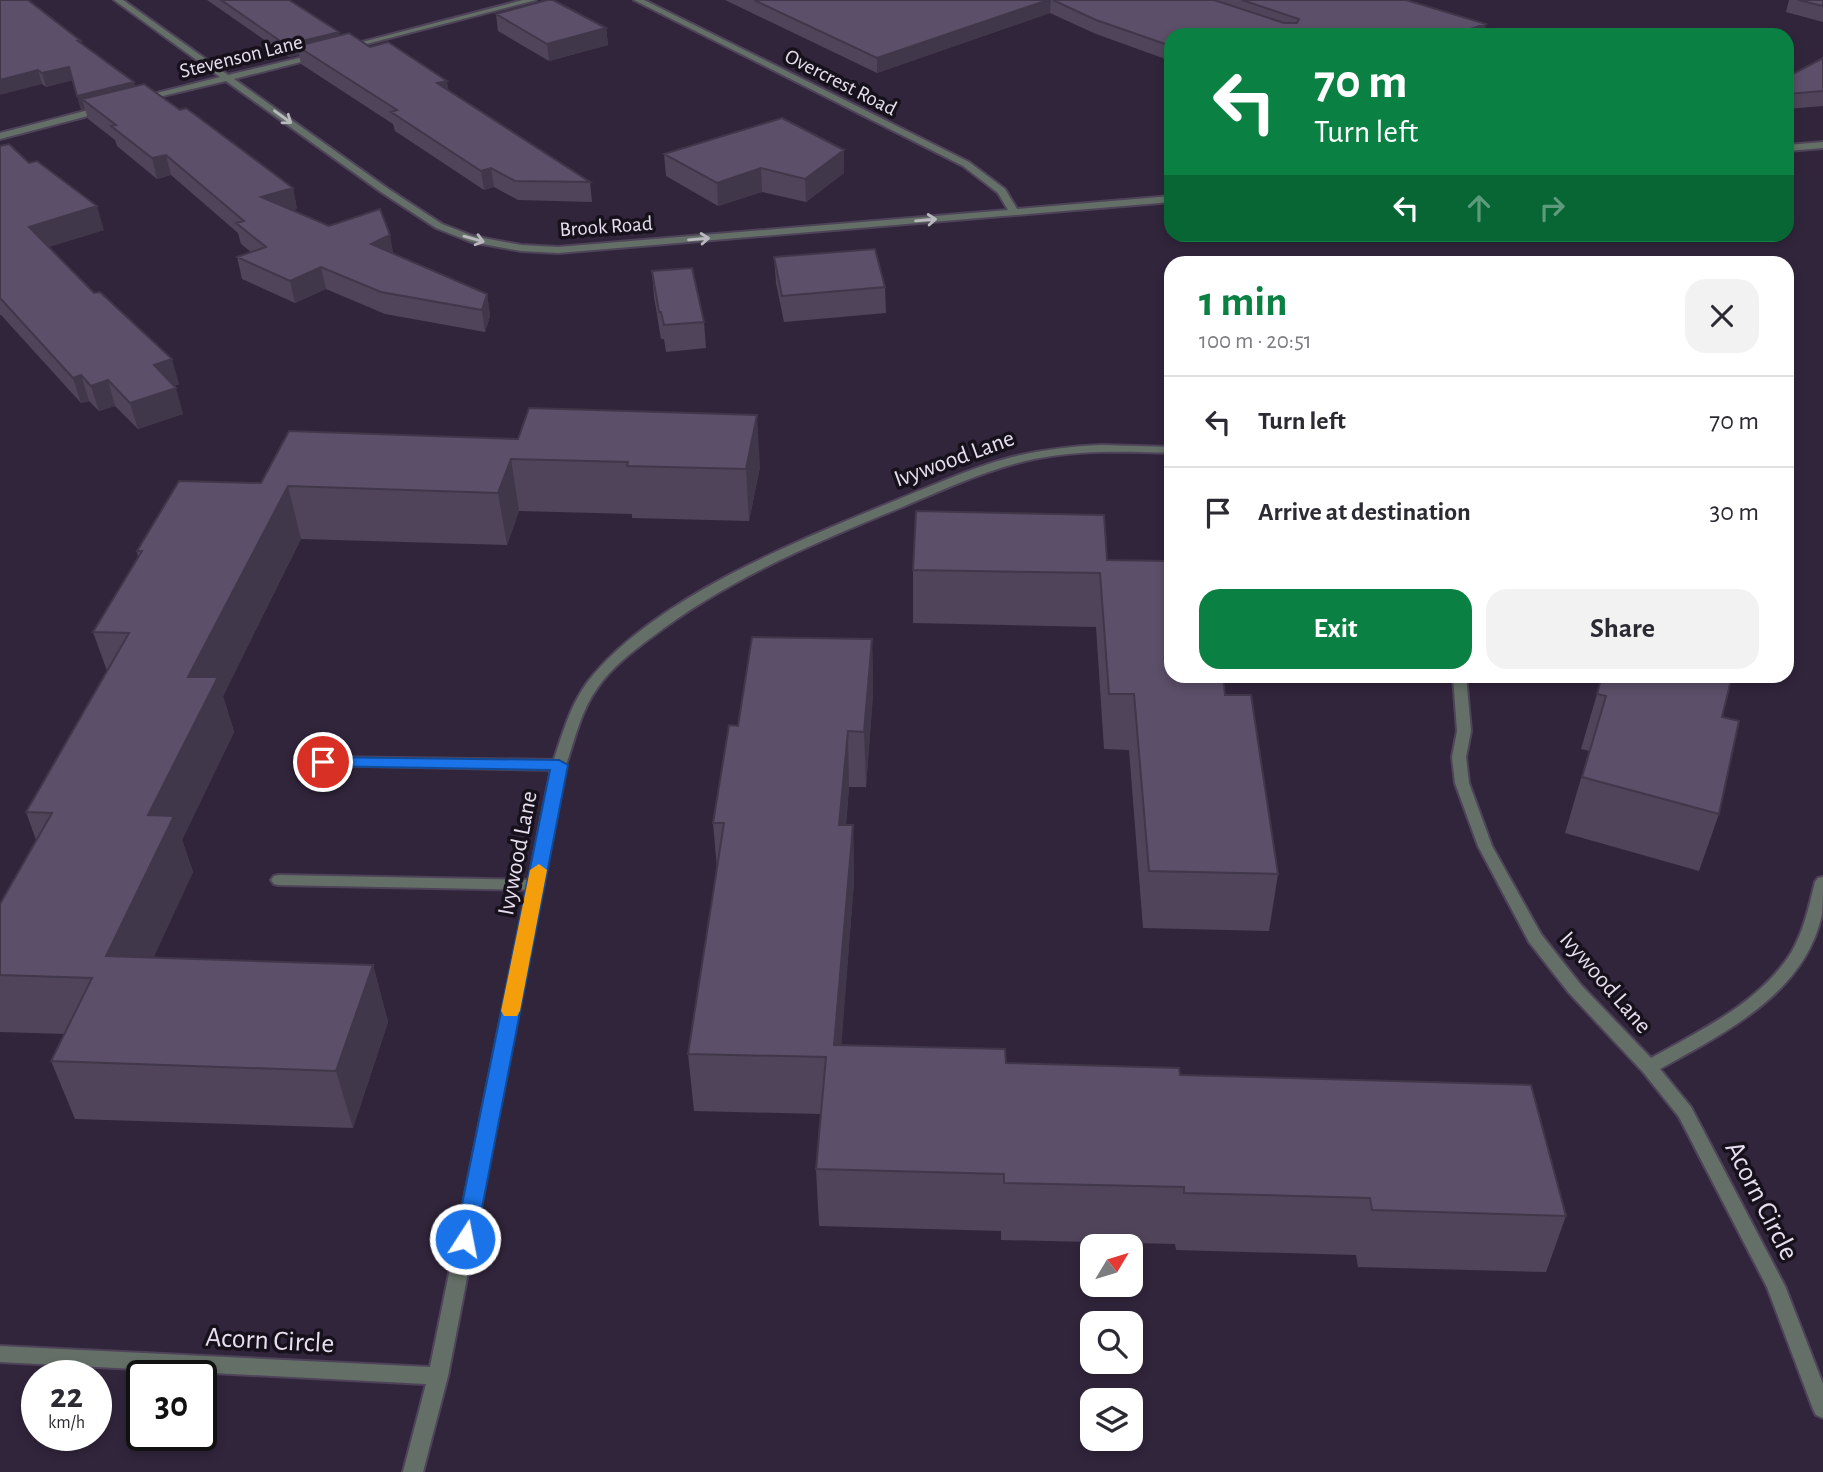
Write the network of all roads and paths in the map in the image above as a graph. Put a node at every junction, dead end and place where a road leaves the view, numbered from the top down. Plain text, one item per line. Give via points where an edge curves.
1 (118, 0) edge
2 (532, 0) edge
3 (638, 0) edge
4 (227, 78) junction
5 (134, 101) edge
6 (120, 105) edge
7 (0, 135) edge
8 (1823, 145) edge
9 (1794, 147) edge
10 (1164, 200) edge
11 (1015, 213) junction
12 (1164, 450) edge
13 (1460, 683) edge
14 (323, 762) dead end
15 (559, 765) junction
16 (279, 880) dead end
17 (1823, 882) edge
18 (536, 884) junction
19 (1649, 1068) junction
20 (0, 1354) edge
21 (438, 1376) junction
22 (1823, 1409) edge
23 (413, 1472) edge

1 - 4 street, Brook Road
2 - 4 street, Stevenson Lane
3 - 11 street, Overcrest Road via 966,164 1002,191
4 - 5 street, Stevenson Lane
4 -> 11 street, Brook Road via 439,226 498,245 558,250
6 - 7 street
8 - 9 street
10 - 11 street, Brook Road
12 - 15 street, Ivywood Lane via 1073,449 1009,462 876,513 701,597 645,634 600,676 577,708
13 - 19 street, Ivywood Lane via 1462,783 1485,846 1535,938 1575,989
14 - 15 street
15 - 18 street, Ivywood Lane
16 - 18 street
17 - 19 street, Ivywood Lane via 1810,931 1775,985 1734,1019
18 - 21 street, Ivywood Lane
19 - 22 street, Acorn Circle via 1685,1112 1776,1286
20 - 21 street, Acorn Circle
21 - 23 street

